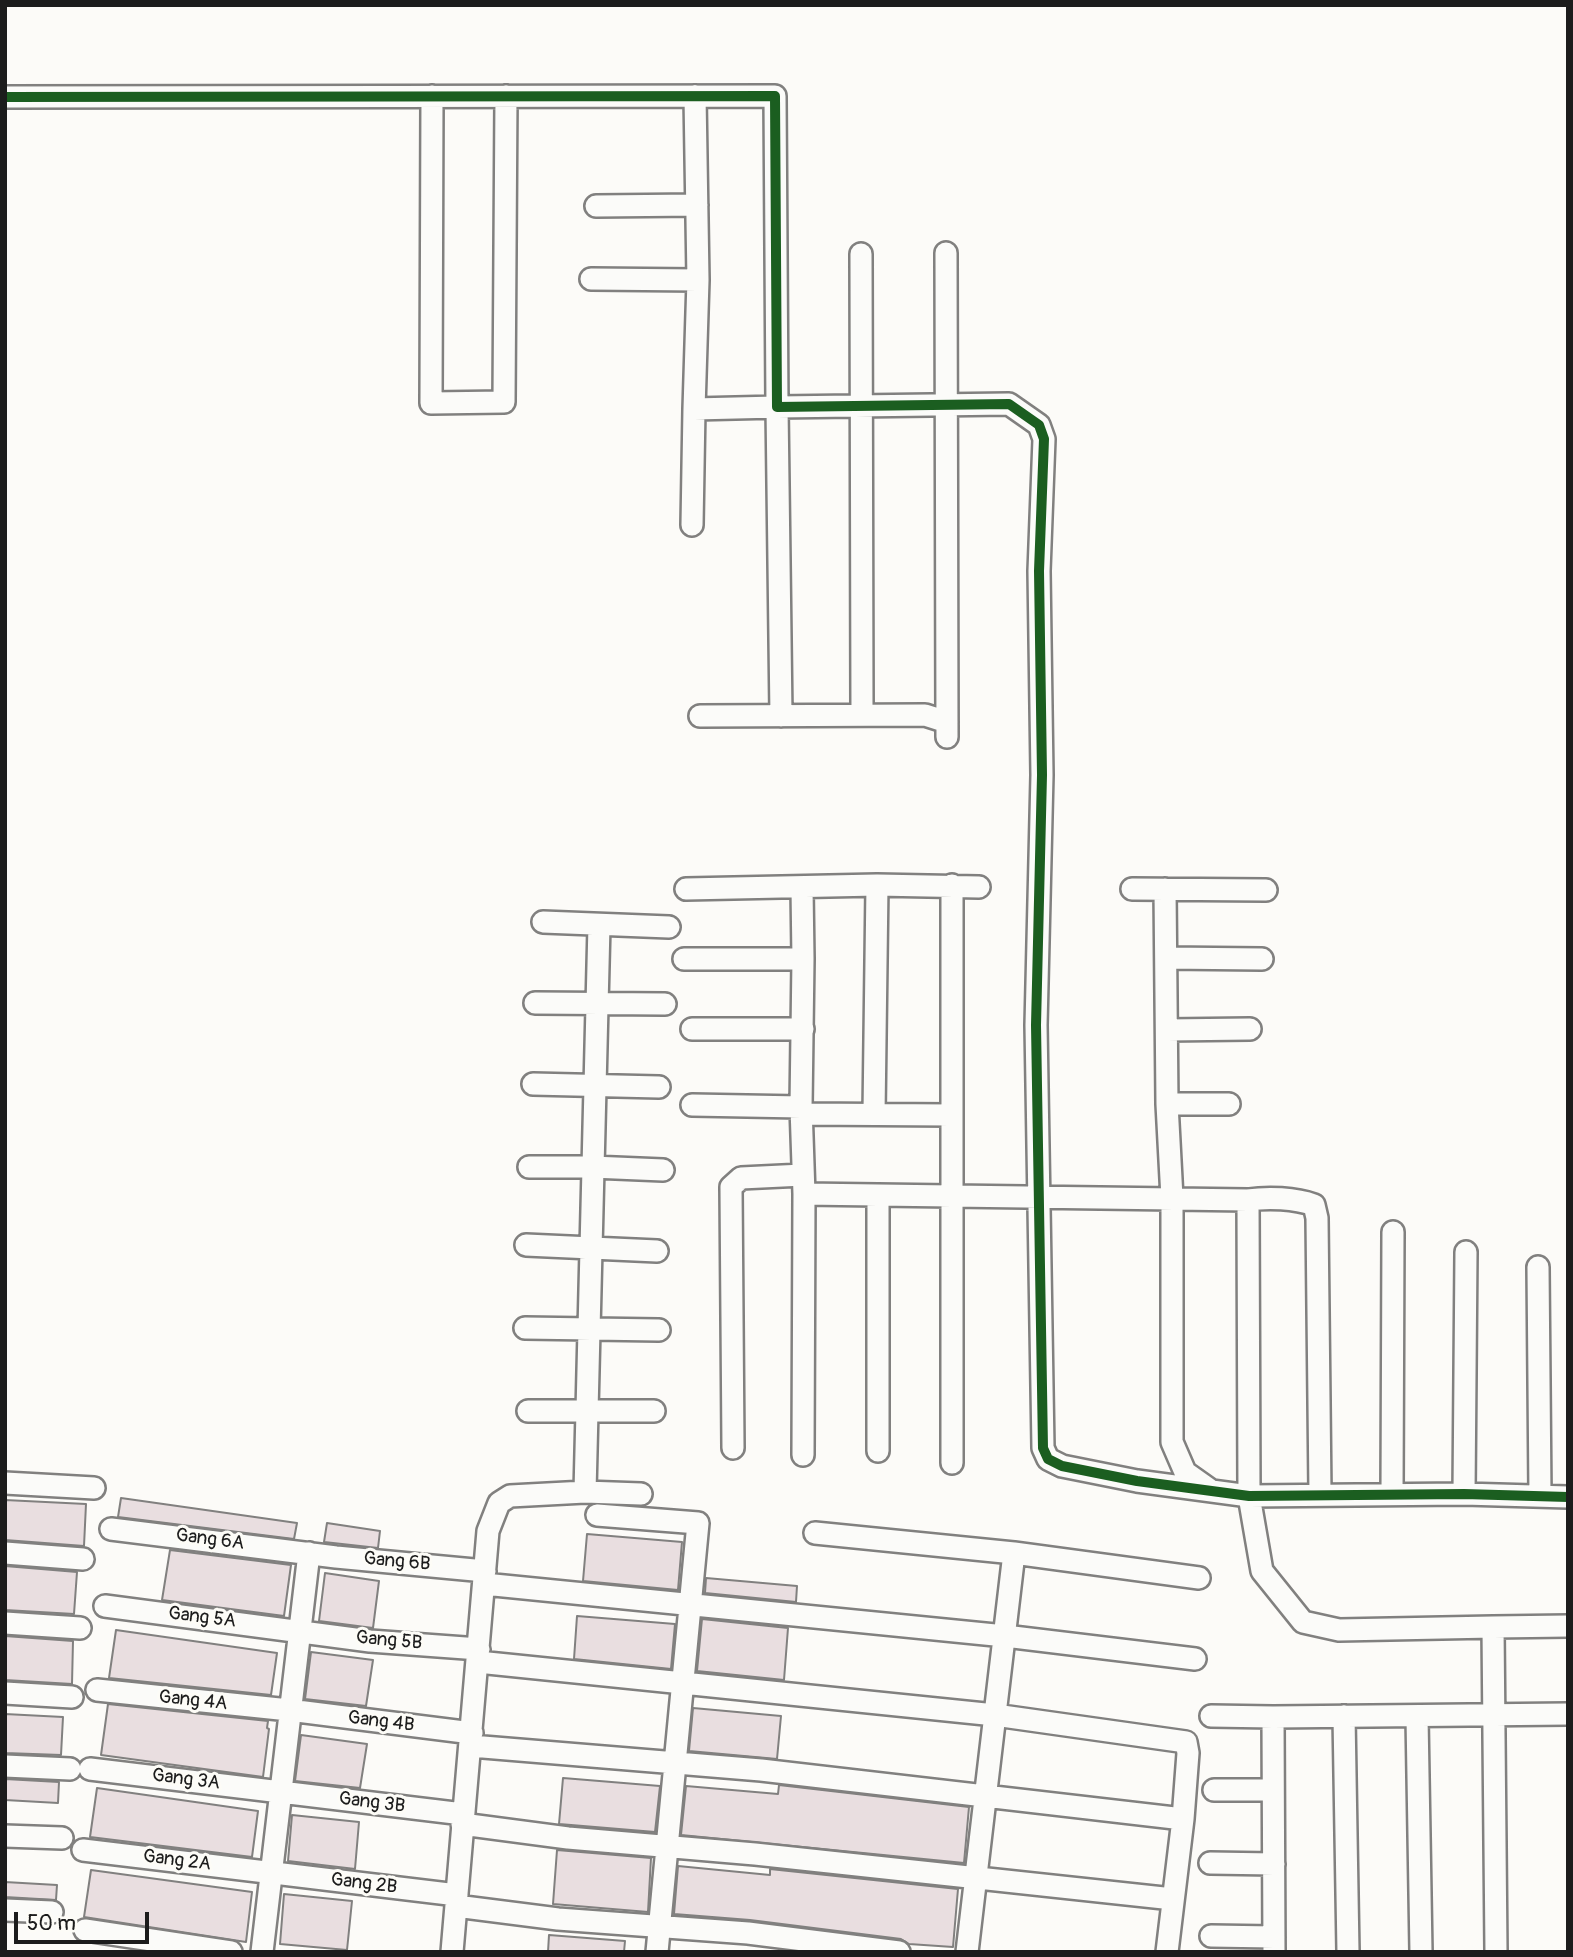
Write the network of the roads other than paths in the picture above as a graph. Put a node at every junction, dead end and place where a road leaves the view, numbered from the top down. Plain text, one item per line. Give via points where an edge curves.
1 (432, 96) junction
2 (506, 96) junction
3 (695, 96) junction
4 (5, 97) edge
5 (596, 205) dead end
6 (696, 205) junction
7 (946, 253) dead end
8 (861, 254) dead end
9 (591, 279) dead end
10 (698, 280) junction
11 (861, 407) junction
12 (947, 407) junction
13 (778, 408) junction
14 (694, 409) junction
15 (692, 525) dead end
16 (862, 715) junction
17 (700, 716) dead end
18 (781, 716) junction
19 (952, 885) junction
20 (877, 886) junction
21 (979, 887) dead end
22 (802, 888) junction
23 (686, 889) dead end
24 (1132, 889) dead end
25 (1165, 889) junction
26 (1266, 890) dead end
27 (543, 922) dead end
28 (598, 925) junction
29 (669, 927) dead end
30 (1166, 958) junction
31 (803, 959) junction
32 (1262, 959) dead end
33 (684, 960) dead end
34 (535, 1003) dead end
35 (598, 1004) junction
36 (665, 1004) dead end
37 (692, 1029) dead end
38 (803, 1029) junction
39 (1250, 1029) dead end
40 (1167, 1031) junction
41 (533, 1084) dead end
42 (596, 1084) junction
43 (660, 1087) dead end
44 (1167, 1104) junction
45 (1229, 1104) dead end
46 (692, 1105) dead end
47 (802, 1111) junction
48 (874, 1114) junction
49 (951, 1115) junction
50 (529, 1167) dead end
51 (592, 1167) junction
52 (663, 1170) dead end
53 (803, 1184) junction
54 (877, 1196) junction
55 (1039, 1196) junction
56 (951, 1197) junction
57 (1172, 1198) junction
58 (1248, 1200) junction
59 (1393, 1232) dead end
60 (526, 1245) dead end
61 (590, 1248) junction
62 (657, 1251) dead end
63 (1466, 1252) dead end
64 (1538, 1267) dead end
65 (525, 1328) dead end
66 (588, 1330) junction
67 (659, 1330) dead end
68 (527, 1411) dead end
69 (653, 1411) dead end
70 (587, 1412) junction
71 (733, 1448) dead end
72 (878, 1451) dead end
73 (803, 1455) dead end
74 (952, 1463) dead end
75 (5, 1483) edge
76 (94, 1488) dead end
77 (1210, 1490) junction
78 (585, 1492) junction
79 (641, 1494) dead end
80 (1320, 1494) junction
81 (1392, 1494) junction
82 (1464, 1494) junction
83 (1249, 1496) junction
84 (1541, 1496) junction
85 (1568, 1497) edge
86 (597, 1515) dead end
87 (111, 1529) dead end
88 (815, 1533) dead end
89 (5, 1553) edge
90 (310, 1553) junction
91 (1014, 1553) junction
92 (83, 1559) dead end
93 (484, 1577) junction
94 (1199, 1578) dead end
95 (691, 1605) junction
96 (105, 1606) dead end
97 (5, 1623) edge
98 (1568, 1626) edge
99 (1493, 1627) junction
100 (80, 1628) dead end
101 (299, 1630) junction
102 (1005, 1636) junction
103 (479, 1656) junction
104 (1195, 1659) dead end
105 (683, 1684) junction
106 (97, 1690) dead end
107 (5, 1693) edge
108 (72, 1697) dead end
109 (289, 1710) junction
110 (1568, 1714) edge
111 (995, 1715) junction
112 (1211, 1716) dead end
113 (1344, 1716) junction
114 (1495, 1716) junction
115 (1273, 1717) junction
116 (1418, 1717) junction
117 (471, 1740) junction
118 (675, 1764) junction
119 (5, 1766) edge
120 (1214, 1790) dead end
121 (1273, 1790) junction
122 (281, 1792) junction
123 (986, 1797) junction
124 (463, 1819) junction
125 (1183, 1819) junction
126 (5, 1836) edge
127 (62, 1838) dead end
128 (666, 1847) junction
129 (83, 1850) dead end
130 (1210, 1863) dead end
131 (1274, 1864) junction
132 (272, 1873) junction
133 (976, 1879) junction
134 (1172, 1899) junction
135 (456, 1900) junction
136 (5, 1910) edge
137 (52, 1912) dead end
138 (659, 1928) junction
139 (85, 1930) dead end
140 (1211, 1936) dead end
141 (1274, 1944) edge
142 (231, 1952) edge
143 (262, 1952) edge
144 (452, 1952) edge
145 (657, 1952) edge
146 (899, 1952) edge
147 (967, 1952) edge
148 (1167, 1952) edge
149 (1348, 1952) edge
150 (1421, 1952) edge
151 (1496, 1952) edge

1 - 2 street
1 - 2 street via 431,403 504,402
1 - 4 street
2 - 3 street
3 - 6 street
3 - 13 street via 775,96
5 - 6 street
6 - 10 street
7 - 12 street
8 - 11 street
9 - 10 street
10 - 14 street
11 - 12 street
11 - 13 street
11 - 16 street
12 - 16 street via 947,730 925,715
12 - 55 street via 1010,404 1039,425 1044,439 1036,1024
13 - 14 street
13 - 18 street
14 - 15 street
16 - 18 street
17 - 18 street
19 - 20 street
19 - 21 street
19 - 49 street
20 - 22 street
20 - 48 street
22 - 23 street
22 - 31 street
24 - 25 street
25 - 26 street
25 - 30 street
27 - 28 street
28 - 29 street
28 - 35 street
30 - 32 street
30 - 40 street
31 - 33 street
31 - 38 street
34 - 35 street
35 - 36 street
35 - 42 street
37 - 38 street
38 - 47 street
39 - 40 street
40 - 44 street
41 - 42 street
42 - 43 street
42 - 51 street
44 - 45 street
44 - 57 street
46 - 47 street
47 - 48 street
47 - 53 street
48 - 49 street
49 - 56 street
50 - 51 street
51 - 52 street
51 - 61 street
53 - 54 street
53 - 71 street via 741,1178 731,1187
53 - 73 street
54 - 56 street
54 - 72 street
55 - 56 street
55 - 57 street
55 - 77 street via 1043,1448 1048,1459 1137,1481
56 - 74 street
57 - 58 street
57 - 77 street via 1172,1442 1185,1472
58 - 80 street via 1314,1205
58 - 83 street
59 - 81 street
60 - 61 street
61 - 62 street
61 - 66 street
63 - 82 street
64 - 84 street
65 - 66 street
66 - 67 street
66 - 70 street
68 - 70 street
69 - 70 street
70 - 78 street
75 - 76 street
77 - 83 street
78 - 79 street
78 - 93 street via 510,1496 499,1503 488,1531
80 - 81 street
80 - 83 street
81 - 82 street
82 - 84 street
83 - 99 street via 1262,1571 1303,1622 1339,1630
84 - 85 street
86 - 95 street via 698,1523
87 - 90 street, Gang 6A
88 - 91 street
89 - 92 street
90 - 93 street, Gang 6B
90 - 101 street
91 - 94 street
91 - 102 street
93 - 95 street, Gang 6B
93 - 103 street
95 - 102 street, Gang 6B
95 - 105 street
96 - 101 street, Gang 5A
97 - 100 street
98 - 99 street
99 - 114 street
101 - 103 street, Gang 5B
101 - 109 street
102 - 104 street, Gang 6B
102 - 111 street
103 - 105 street, Gang 5B
103 - 117 street
105 - 111 street, Gang 5B
105 - 118 street
106 - 109 street, Gang 4A
107 - 108 street
109 - 117 street, Gang 4B
109 - 122 street
110 - 114 street
111 - 123 street
111 - 125 street, Gang 5B via 1186,1741
112 - 115 street
113 - 115 street
113 - 116 street
113 - 149 street
114 - 116 street
114 - 151 street
115 - 121 street
116 - 150 street
117 - 118 street, Gang 4B
117 - 124 street
118 - 123 street, Gang 4B
118 - 128 street
119 - 122 street, Gang 3A via 80,1769
120 - 121 street
121 - 131 street
122 - 124 street, Gang 3B
122 - 132 street
123 - 125 street, Gang 4B
123 - 133 street
124 - 128 street, Gang 3B via 568,1838
124 - 135 street
125 - 134 street
126 - 127 street
128 - 133 street, Gang 3B
128 - 138 street
129 - 132 street, Gang 2A
130 - 131 street
131 - 141 street
132 - 135 street, Gang 2B
132 - 143 street
133 - 134 street, Gang 3B
133 - 147 street
134 - 148 street
135 - 138 street, Gang 2B via 558,1919
135 - 144 street
136 - 137 street
138 - 145 street
138 - 146 street, Gang 2B via 748,1933
139 - 142 street
140 - 141 street

